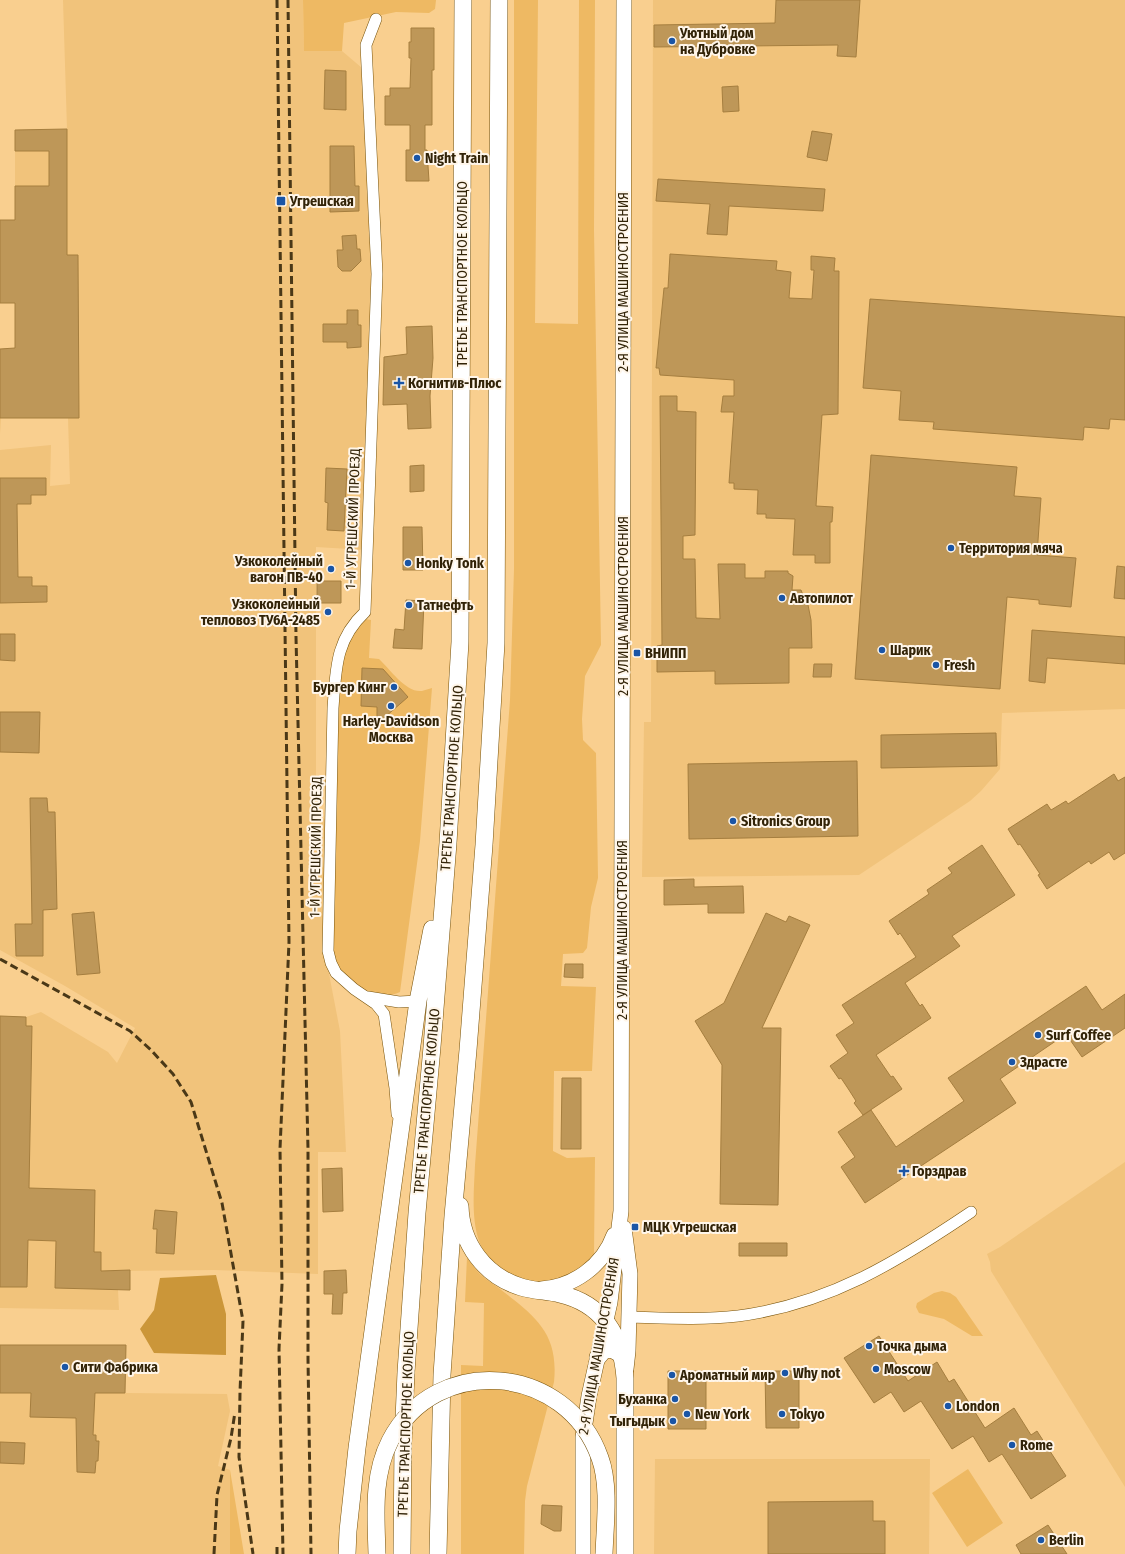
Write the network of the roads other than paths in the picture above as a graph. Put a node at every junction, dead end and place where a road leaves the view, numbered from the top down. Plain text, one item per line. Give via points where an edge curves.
1 (499, 0) edge
2 (624, 0) edge
3 (463, 5) edge
4 (376, 19) dead end
5 (448, 843) junction
6 (367, 997) junction
7 (418, 1001) junction
8 (398, 1142) junction
9 (458, 1164) junction
10 (621, 1211) junction
11 (971, 1212) dead end
12 (534, 1290) junction
13 (629, 1317) junction
14 (606, 1321) junction
15 (622, 1355) junction
16 (598, 1357) junction
17 (625, 1378) junction
18 (347, 1554) edge
19 (377, 1554) edge
20 (402, 1554) edge
21 (438, 1554) edge
22 (582, 1554) edge
23 (604, 1554) edge
24 (625, 1554) edge

1 - 9 main road via 496,643 484,845
2 - 10 main road, 2-Я УЛИЦА МАШИНОСТРОЕНИЯ
3 - 5 main road, ТРЕТЬЕ ТРАНСПОРТНОЕ КОЛЬЦО via 460,642
4 - 6 street, 1-Й УГРЕШСКИЙ ПРОЕЗД via 366,45 377,274 365,612 342,644 336,672 328,951 336,973
5 - 7 main road
5 - 20 main road, ТРЕТЬЕ ТРАНСПОРТНОЕ КОЛЬЦО via 411,1296 403,1443
6 - 7 street, 1-Й УГРЕШСКИЙ ПРОЕЗД via 399,1002
6 - 8 street, 1-Й УГРЕШСКИЙ ПРОЕЗД via 384,1014 395,1088
7 - 8 main road
8 - 18 main road via 356,1455
9 - 12 main road via 460,1212 466,1237 473,1250 499,1277 509,1283
9 - 21 main road via 442,1375
10 - 12 main road via 612,1242 592,1268 582,1276 558,1287
10 - 13 main road, 2-Я УЛИЦА МАШИНОСТРОЕНИЯ via 630,1274
10 - 14 main road, 2-Я УЛИЦА МАШИНОСТРОЕНИЯ
11 - 13 street via 886,1266 821,1296 739,1316 699,1319
12 - 14 main road via 571,1297
13 - 17 main road, 2-Я УЛИЦА МАШИНОСТРОЕНИЯ
14 - 15 main road via 613,1330
14 - 16 main road, 2-Я УЛИЦА МАШИНОСТРОЕНИЯ
15 - 16 main road via 612,1349 604,1350
15 - 17 main road
16 - 22 main road, 2-Я УЛИЦА МАШИНОСТРОЕНИЯ via 583,1437
17 - 24 main road, 2-Я УЛИЦА МАШИНОСТРОЕНИЯ
19 - 23 main road, bridge via 379,1470 390,1440 411,1412 424,1402 453,1387 485,1380 518,1383 535,1389 564,1406 586,1429 600,1459 604,1476

